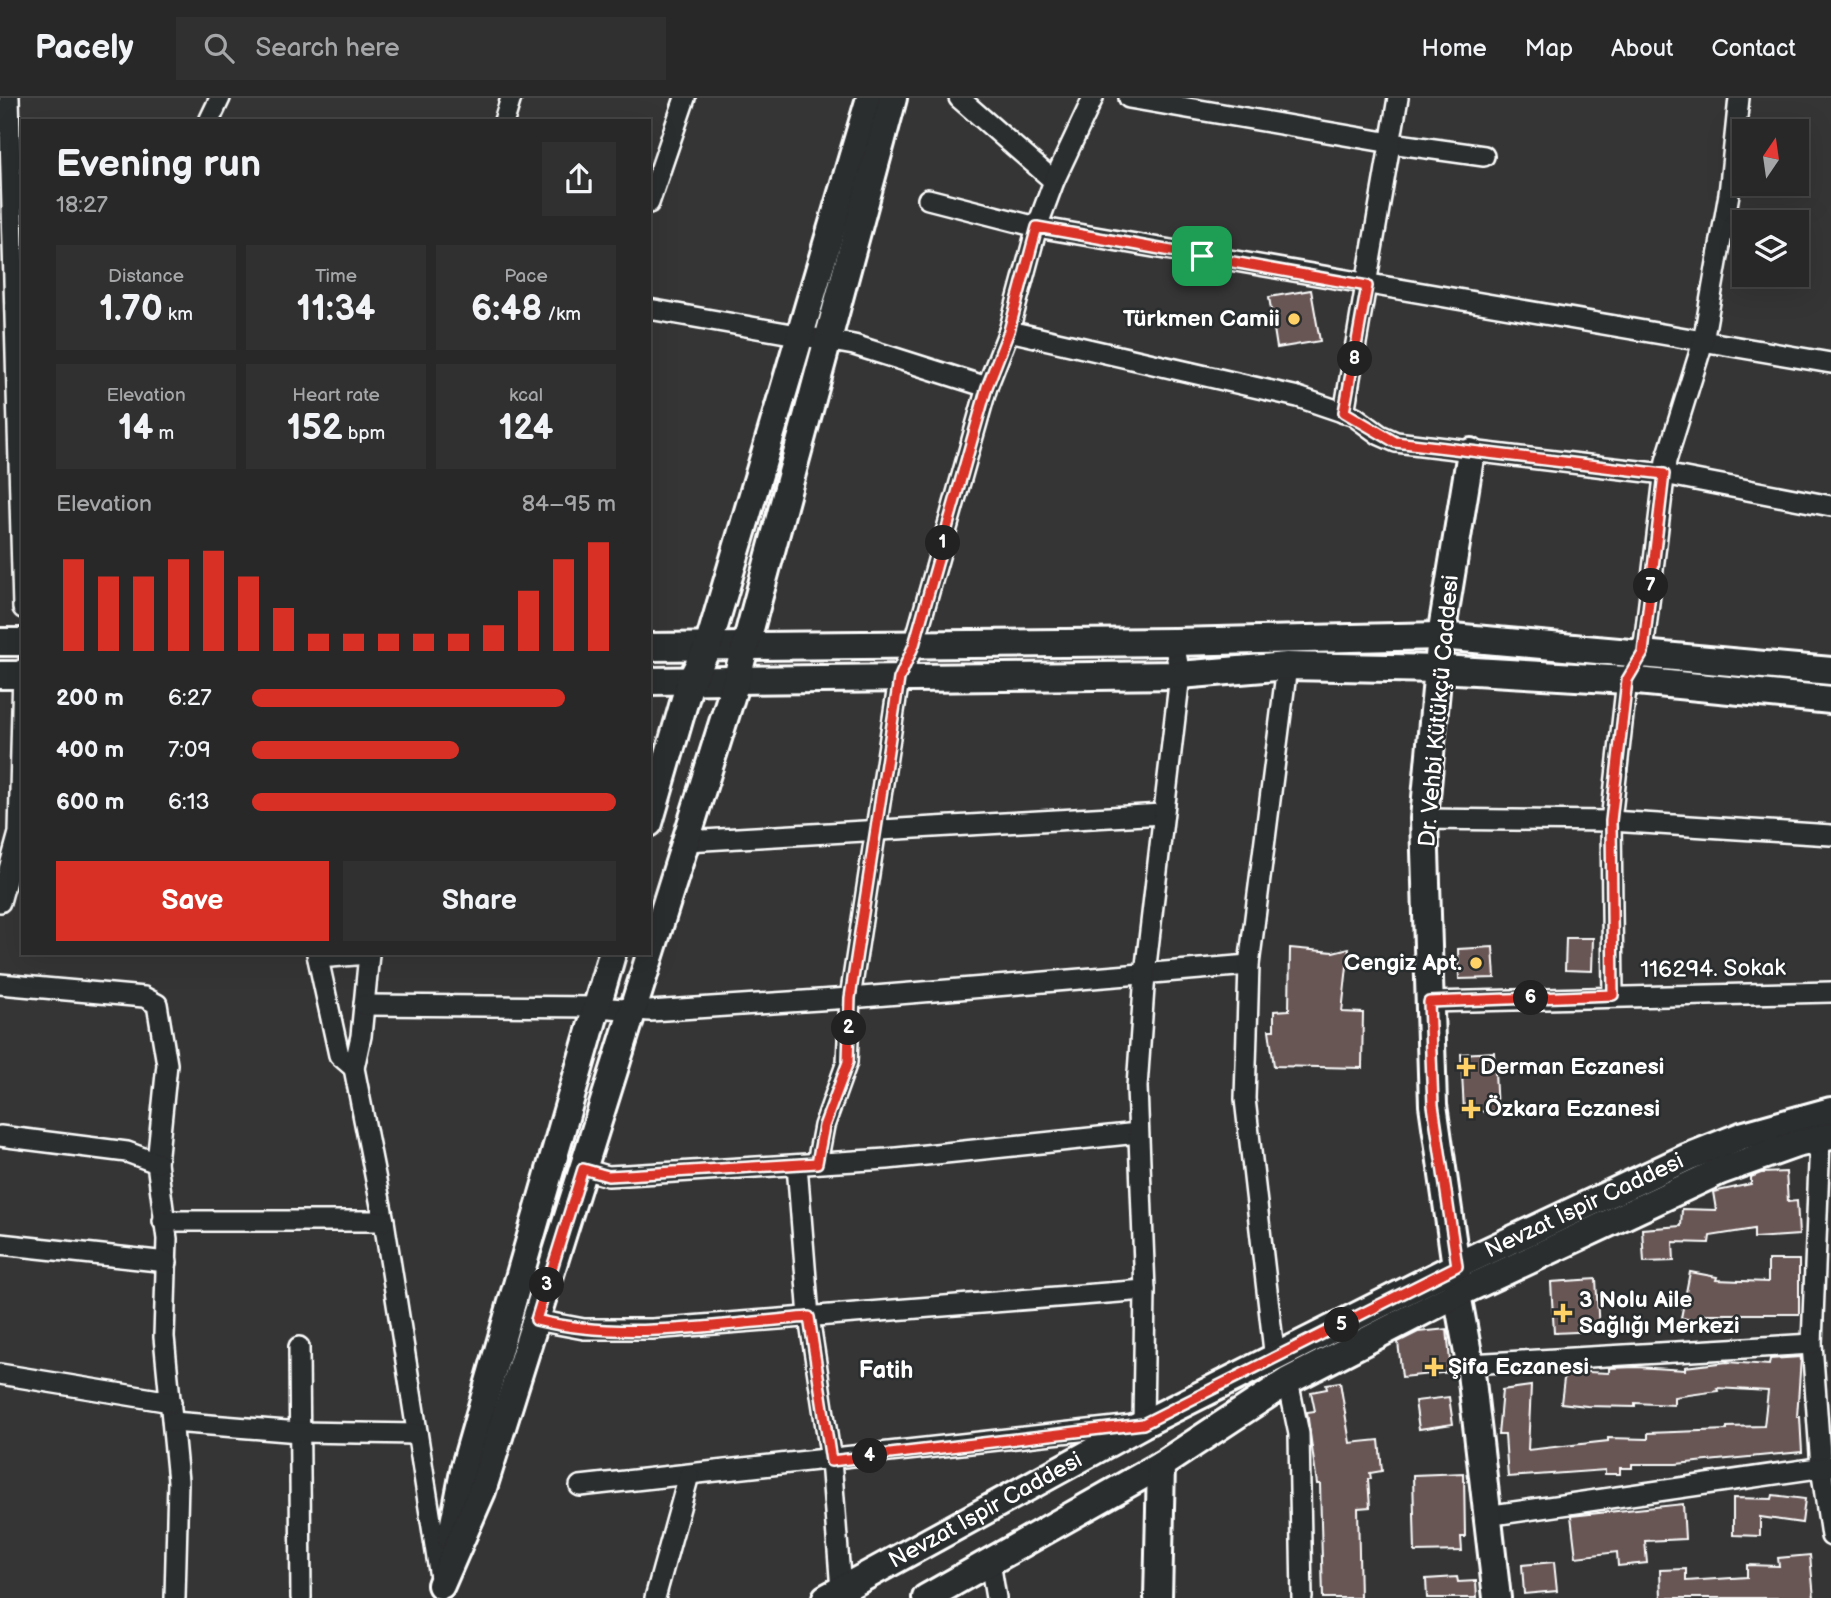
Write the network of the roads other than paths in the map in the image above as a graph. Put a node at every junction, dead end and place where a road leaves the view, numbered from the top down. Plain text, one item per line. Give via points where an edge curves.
1 (9, 98) edge
2 (220, 98) edge
3 (511, 98) edge
4 (685, 98) edge
5 (870, 98) edge
6 (893, 98) edge
7 (959, 98) edge
8 (1093, 98) edge
9 (1129, 98) edge
10 (1398, 98) edge
11 (1739, 98) edge
12 (210, 119) edge
13 (505, 119) edge
14 (1391, 144) junction
15 (1484, 156) dead end
16 (1054, 181) junction
17 (651, 197) edge
18 (928, 199) dead end
19 (1037, 227) junction
20 (1367, 286) junction
21 (12, 300) edge
22 (651, 309) edge
23 (1009, 331) junction
24 (800, 334) junction
25 (827, 339) junction
26 (1703, 342) junction
27 (1831, 363) edge
28 (987, 387) junction
29 (1344, 412) junction
30 (1471, 452) junction
31 (1664, 474) junction
32 (9, 484) edge
33 (1831, 506) edge
34 (21, 590) edge
35 (1441, 636) junction
36 (0, 642) edge
37 (21, 642) edge
38 (1174, 642) junction
39 (914, 645) junction
40 (651, 647) edge
41 (708, 647) junction
42 (743, 648) junction
43 (1643, 653) junction
44 (1287, 666) junction
45 (1440, 669) junction
46 (1831, 671) edge
47 (0, 675) edge
48 (21, 675) edge
49 (1180, 675) junction
50 (899, 679) junction
51 (1627, 680) junction
52 (651, 681) edge
53 (736, 681) junction
54 (690, 682) junction
55 (1831, 700) edge
56 (1164, 814) junction
57 (21, 816) edge
58 (651, 816) edge
59 (1424, 819) junction
60 (1611, 821) junction
61 (875, 832) junction
62 (1831, 835) edge
63 (686, 841) junction
64 (7, 852) edge
65 (0, 902) edge
66 (651, 953) edge
67 (343, 955) edge
68 (368, 955) edge
69 (612, 955) edge
70 (650, 955) edge
71 (318, 956) edge
72 (1249, 965) junction
73 (1145, 974) junction
74 (0, 984) edge
75 (1831, 992) edge
76 (1613, 995) junction
77 (850, 998) junction
78 (1429, 1002) junction
79 (364, 1005) junction
80 (597, 1007) junction
81 (633, 1010) junction
82 (354, 1068) junction
83 (1831, 1111) edge
84 (1138, 1133) junction
85 (0, 1136) edge
86 (1826, 1137) edge
87 (157, 1163) junction
88 (817, 1163) junction
89 (797, 1165) junction
90 (583, 1169) junction
91 (163, 1221) junction
92 (384, 1221) junction
93 (0, 1244) edge
94 (167, 1262) junction
95 (1457, 1266) junction
96 (1145, 1290) junction
97 (1457, 1294) junction
98 (809, 1317) junction
99 (536, 1320) junction
100 (1812, 1344) junction
101 (299, 1347) dead end
102 (1470, 1364) junction
103 (1281, 1370) junction
104 (0, 1374) edge
105 (171, 1402) junction
106 (173, 1422) junction
107 (1143, 1424) junction
108 (299, 1432) junction
109 (417, 1434) junction
110 (831, 1461) junction
111 (1161, 1465) junction
112 (1826, 1466) edge
113 (689, 1475) junction
114 (580, 1486) dead end
115 (1486, 1516) junction
116 (1831, 1536) edge
117 (990, 1562) junction
118 (442, 1591) edge
119 (833, 1594) edge
120 (175, 1598) edge
121 (301, 1598) edge
122 (655, 1598) edge
123 (926, 1598) edge
124 (996, 1598) edge
125 (1158, 1598) edge
126 (1302, 1598) edge
127 (1497, 1598) edge

1 - 21 street
2 - 12 street
3 - 13 street
4 - 17 street
5 - 24 main road
6 - 25 main road
7 - 16 street
8 - 16 street
9 - 14 street
10 - 14 street
11 - 26 street via 1729,194
14 - 15 street
14 - 20 street
16 - 19 street
18 - 19 street
19 - 20 street
19 - 23 street
20 - 26 street
20 - 29 street
21 - 32 street
22 - 24 street
23 - 28 street
23 - 29 street via 1261,386
24 - 25 street
24 - 41 main road
25 - 28 street
25 - 42 main road
26 - 27 street
26 - 31 street
28 - 39 street
29 - 30 street via 1395,442
30 - 31 street
30 - 35 main road, Dr. Vehbi Kütükçü Caddesi
31 - 33 street
31 - 43 street
32 - 34 street
35 - 38 main road
35 - 43 main road
35 - 45 main road, Dr. Vehbi Kütükçü Caddesi
36 - 37 main road
38 - 39 main road
38 - 49 street
39 - 42 main road
39 - 50 street
40 - 41 main road
41 - 42 main road
41 - 54 main road
42 - 53 main road
43 - 46 main road
43 - 51 street
44 - 45 main road
44 - 49 main road
44 - 72 street
45 - 51 main road
45 - 59 main road, Dr. Vehbi Kütükçü Caddesi
47 - 48 main road
49 - 50 main road
49 - 56 street
50 - 53 main road
50 - 61 street
51 - 55 main road
51 - 60 street
52 - 54 main road
53 - 54 main road
53 - 63 main road
54 - 58 main road
56 - 61 street
56 - 73 street
57 - 64 street
59 - 60 street
59 - 78 main road, Dr. Vehbi Kütükçü Caddesi
60 - 62 street
60 - 76 street
61 - 63 street
61 - 77 street
63 - 66 main road
64 - 65 street
67 - 71 street
68 - 79 street
69 - 80 main road
70 - 81 main road
71 - 82 street via 339,1055
72 - 73 street
72 - 103 street via 1245,1099
73 - 77 street
73 - 84 street via 1136,1087
74 - 87 street via 144,998 157,1004 167,1064
75 - 76 street, 116294. Sokak
76 - 78 street, 116294. Sokak
77 - 81 street
77 - 88 street via 848,1062 824,1126
78 - 95 main road, Dr. Vehbi Kütükçü Caddesi via 1433,1105
79 - 80 street
79 - 82 street
80 - 81 street
80 - 118 main road via 465,1466
81 - 90 main road
82 - 92 street
83 - 95 main road, Nevzat İspir Caddesi via 1741,1136 1688,1157
84 - 88 street
84 - 96 street
85 - 87 street via 127,1152
86 - 97 main road, Nevzat İspir Caddesi via 1720,1171
86 - 100 street
87 - 91 street
88 - 89 street
89 - 90 street via 608,1176
89 - 98 street
90 - 99 main road
91 - 92 street
91 - 94 street
92 - 109 street
93 - 94 street
94 - 105 street via 164,1337
95 - 97 main road, Dr. Vehbi Kütükçü Caddesi
95 - 103 main road, Nevzat İspir Caddesi
96 - 98 street
96 - 107 street
97 - 102 main road, Dr. Vehbi Kütükçü Caddesi
97 - 103 main road, Nevzat İspir Caddesi
98 - 99 street via 652,1329 584,1329
98 - 110 street
99 - 118 main road via 482,1491
100 - 102 street
100 - 112 street
101 - 108 street
102 - 115 main road, Dr. Vehbi Kütükçü Caddesi
103 - 107 main road, Nevzat İspir Caddesi
103 - 111 main road, Nevzat İspir Caddesi
103 - 126 street via 1299,1434
104 - 105 street
105 - 106 street
106 - 108 street
106 - 120 street via 178,1481
107 - 110 street
107 - 119 main road, Nevzat İspir Caddesi
108 - 109 street
108 - 121 street
109 - 118 street
110 - 113 street
110 - 119 street
111 - 117 main road, Nevzat İspir Caddesi
111 - 125 main road
112 - 115 street
112 - 116 street
113 - 114 street
113 - 122 street
115 - 127 main road, Dr. Vehbi Kütükçü Caddesi
117 - 123 main road, Nevzat İspir Caddesi
117 - 124 street

